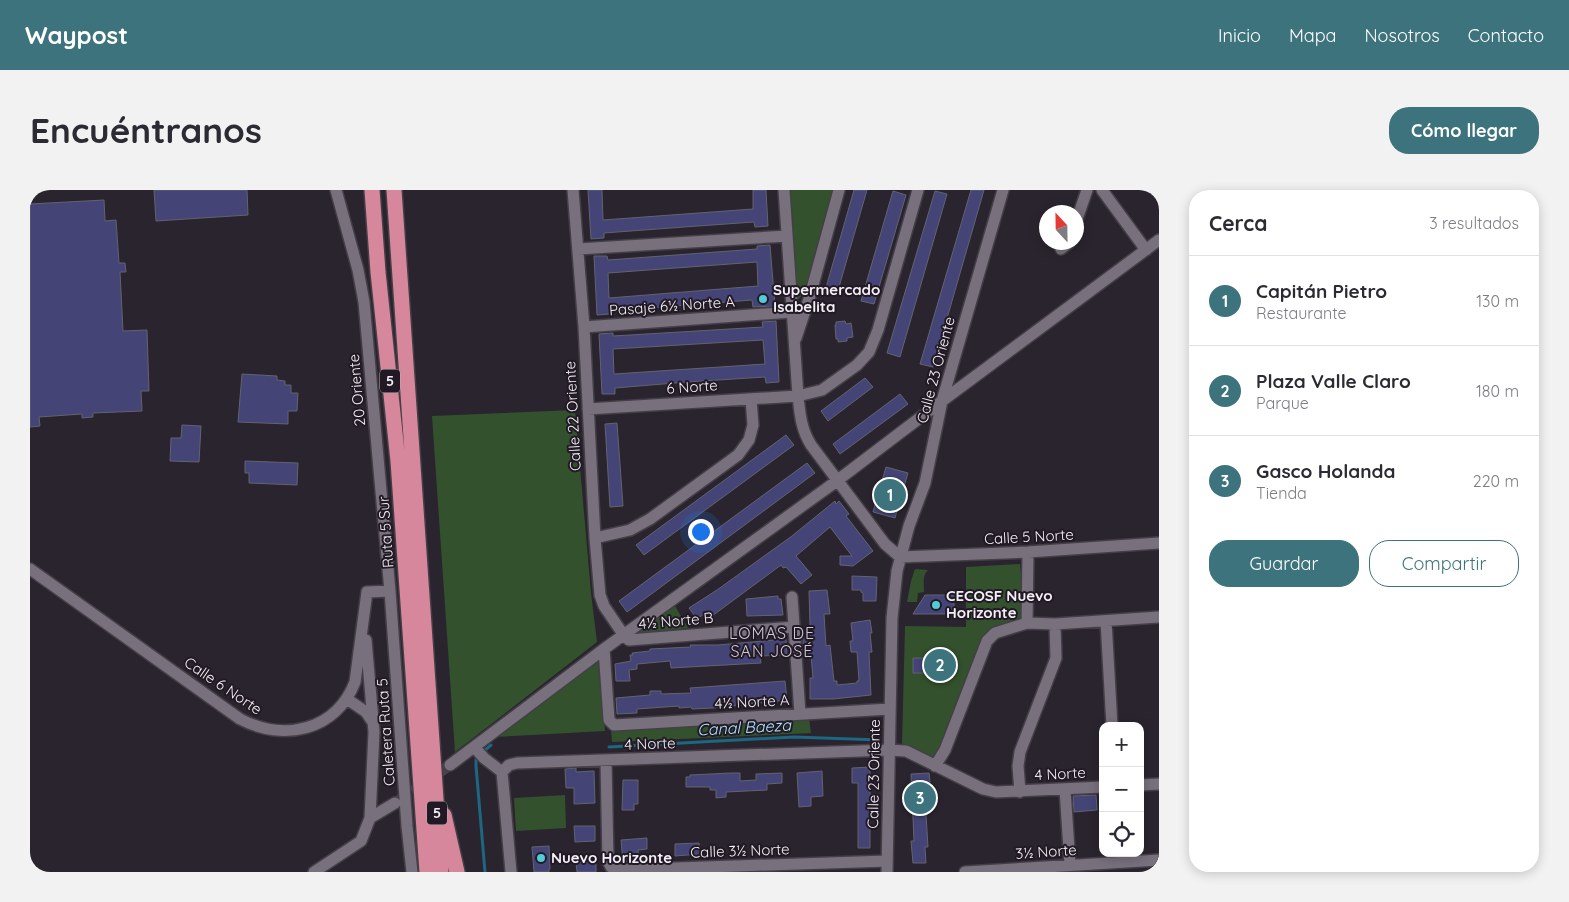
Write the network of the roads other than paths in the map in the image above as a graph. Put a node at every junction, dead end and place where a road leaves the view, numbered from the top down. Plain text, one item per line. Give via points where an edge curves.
1 (336, 190) edge
2 (372, 190) edge
3 (394, 190) edge
4 (573, 190) edge
5 (784, 190) edge
6 (839, 190) edge
7 (918, 190) edge
8 (1003, 190) edge
9 (1087, 190) edge
10 (1102, 190) edge
11 (1082, 205) edge
12 (787, 236) junction
13 (1159, 240) edge
14 (578, 249) junction
15 (1146, 250) junction
16 (792, 312) junction
17 (584, 327) junction
18 (795, 342) junction
19 (798, 396) junction
20 (751, 399) junction
21 (942, 401) junction
22 (588, 409) junction
23 (912, 425) junction
24 (934, 435) junction
25 (837, 481) junction
26 (595, 538) junction
27 (1159, 543) edge
28 (1028, 552) junction
29 (900, 557) junction
30 (30, 569) edge
31 (390, 591) junction
32 (792, 597) dead end
33 (1159, 617) edge
34 (364, 618) junction
35 (1106, 621) junction
36 (1028, 623) junction
37 (1055, 624) junction
38 (794, 627) junction
39 (623, 635) junction
40 (604, 649) junction
41 (347, 699) junction
42 (890, 709) junction
43 (800, 714) junction
44 (1112, 722) edge
45 (373, 723) junction
46 (889, 748) junction
47 (478, 752) junction
48 (432, 754) junction
49 (606, 761) junction
50 (450, 765) tunnel mouth
51 (935, 766) junction
52 (502, 772) junction
53 (1159, 784) edge
54 (1144, 785) edge
55 (1099, 787) edge
56 (1065, 789) junction
57 (1020, 792) junction
58 (395, 803) tunnel mouth
59 (422, 805) junction
60 (370, 818) junction
61 (1159, 860) edge
62 (1070, 865) junction
63 (887, 866) edge
64 (772, 868) edge
65 (661, 870) edge
66 (314, 872) edge
67 (414, 872) edge
68 (427, 872) edge
69 (441, 872) edge
70 (457, 872) edge
71 (511, 872) edge
72 (965, 872) edge

1 - 31 street, 20 Oriente via 364,302
2 - 59 highway, Ruta 5 Sur / 5 via 397,452
3 - 48 highway, Ruta 5 Sur / 5
4 - 14 street, Calle 22 Oriente
5 - 12 street
6 - 18 street
7 - 19 street, 6 Norte via 869,352 857,365 822,390
8 - 21 street, Calle 23 Oriente
9 - 11 street
10 - 15 street
12 - 14 street
12 - 16 street
13 - 15 street
14 - 17 street, Calle 22 Oriente
15 - 21 street
16 - 17 street, Pasaje 6½ Norte A
16 - 18 street
17 - 22 street, Calle 22 Oriente
18 - 19 street
19 - 20 street, 6 Norte
19 - 25 street via 800,420 807,438
20 - 22 street, 6 Norte
20 - 26 street via 753,425 750,440 738,455 650,519 630,530
21 - 23 street
21 - 24 street, Calle 23 Oriente
22 - 26 street, Calle 22 Oriente
23 - 24 street via 925,426
23 - 25 street
24 - 29 street, Calle 23 Oriente via 925,483
25 - 29 street via 884,544
25 - 39 street
26 - 39 street, Calle 22 Oriente via 601,601
27 - 28 street, Calle 5 Norte
28 - 29 street, Calle 5 Norte
28 - 36 street
29 - 42 street, Calle 23 Oriente via 892,603
30 - 41 street, Calle 6 Norte via 254,726 283,732 313,726 335,712
31 - 34 street, Calle 6 Norte via 367,592
31 - 67 street, Caletera Ruta 5 via 407,826
32 - 38 street
33 - 35 street
34 - 41 street, Calle 6 Norte via 355,682
34 - 45 street
35 - 37 street
35 - 44 street
36 - 37 street
36 - 51 street via 995,633 987,641 945,750
37 - 57 street via 1056,658 1018,761
38 - 39 street, 4½ Norte B via 632,640
38 - 43 street
39 - 40 street
40 - 43 street, 4½ Norte A via 611,724
40 - 47 street
41 - 45 street via 366,712
42 - 43 street, 4½ Norte A
42 - 46 street, Calle 23 Oriente
45 - 60 street
46 - 49 street, 4 Norte
46 - 51 street, 4 Norte via 906,751
46 - 63 street, Calle 23 Oriente
47 - 50 street
47 - 52 street
48 - 69 highway, Ruta 5 Sur / 5
48 - 70 highway
49 - 52 street, 4 Norte via 517,763 508,765
49 - 65 street, Calle 3½ Norte via 608,861 611,867 618,870
51 - 57 street, 4 Norte via 989,791
52 - 71 street
53 - 54 street
55 - 56 street, 4 Norte
56 - 57 street, 4 Norte
56 - 62 street
58 - 60 street
59 - 67 highway
59 - 68 highway, Ruta 5 Sur / 5
60 - 66 street via 361,841
61 - 62 street, 3½ Norte
62 - 72 street, 3½ Norte
63 - 64 street, Calle 3½ Norte
64 - 65 street, Calle 3½ Norte

